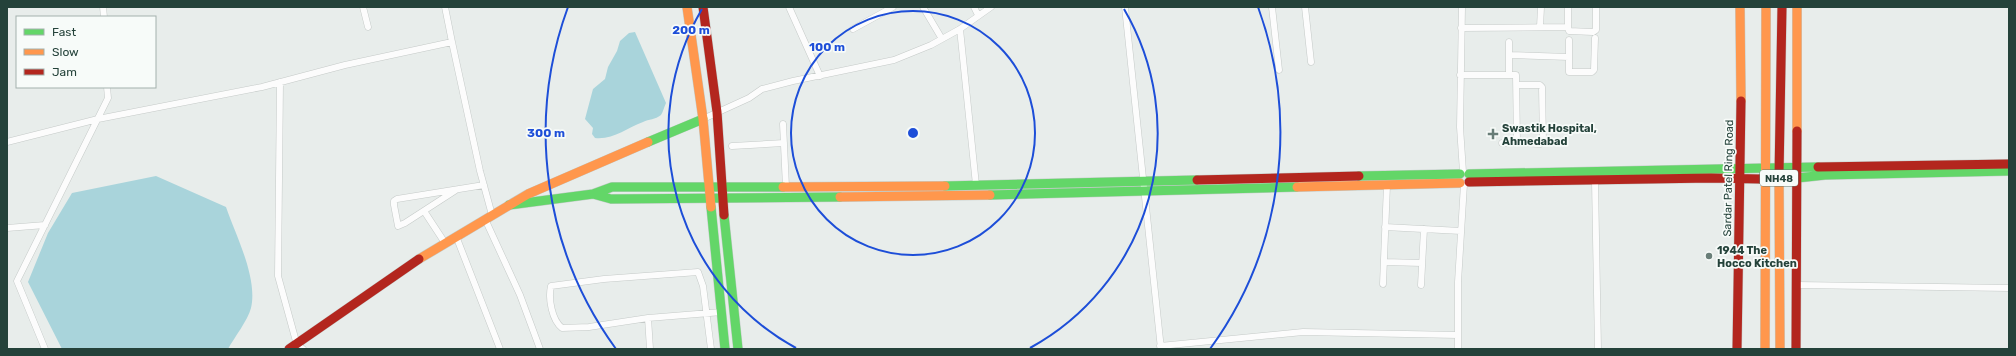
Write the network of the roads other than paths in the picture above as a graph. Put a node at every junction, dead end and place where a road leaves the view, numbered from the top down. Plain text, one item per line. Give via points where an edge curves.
1 (363, 7) edge
2 (445, 7) edge
3 (687, 7) edge
4 (703, 7) edge
5 (789, 7) edge
6 (893, 7) edge
7 (923, 7) edge
8 (974, 7) edge
9 (990, 7) edge
10 (1125, 7) edge
11 (1272, 7) edge
12 (1305, 7) edge
13 (1462, 7) edge
14 (1541, 7) edge
15 (1568, 7) edge
16 (1596, 7) edge
17 (1740, 7) edge
18 (1766, 7) edge
19 (1782, 7) edge
20 (1797, 7) edge
21 (978, 15) junction
22 (368, 27) dead end
23 (1540, 27) junction
24 (1568, 27) junction
25 (1461, 28) junction
26 (853, 29) dead end
27 (960, 29) junction
28 (1595, 38) dead end
29 (942, 39) junction
30 (1569, 40) dead end
31 (452, 42) junction
32 (1509, 42) dead end
33 (1509, 55) junction
34 (1569, 57) junction
35 (1311, 62) dead end
36 (1279, 70) dead end
37 (1460, 75) junction
38 (1509, 75) junction
39 (820, 76) junction
40 (280, 82) junction
41 (1517, 85) junction
42 (107, 88) edge
43 (717, 112) junction
44 (98, 119) junction
45 (704, 119) junction
46 (783, 124) dead end
47 (7, 142) edge
48 (784, 142) junction
49 (1502, 143) dead end
50 (1517, 143) junction
51 (732, 146) dead end
52 (2009, 164) edge
53 (1741, 168) junction
54 (1765, 168) junction
55 (1795, 168) junction
56 (1780, 169) junction
57 (2009, 171) edge
58 (1464, 178) junction
59 (1795, 178) junction
60 (1740, 179) junction
61 (1765, 179) junction
62 (1779, 180) junction
63 (1595, 181) junction
64 (1143, 182) junction
65 (484, 185) junction
66 (976, 185) junction
67 (1387, 185) junction
68 (786, 187) junction
69 (722, 188) junction
70 (456, 190) junction
71 (1144, 192) junction
72 (712, 193) junction
73 (722, 198) junction
74 (509, 205) junction
75 (424, 210) junction
76 (488, 217) junction
77 (45, 225) junction
78 (1385, 227) junction
79 (7, 228) edge
80 (1424, 229) junction
81 (1461, 231) junction
82 (456, 236) junction
83 (445, 243) junction
84 (1384, 262) junction
85 (1422, 263) junction
86 (1383, 284) dead end
87 (1421, 285) dead end
88 (1797, 285) junction
89 (2009, 288) edge
90 (722, 312) junction
91 (706, 313) junction
92 (648, 318) junction
93 (1458, 335) junction
94 (1161, 347) edge
95 (296, 348) edge
96 (45, 349) edge
97 (500, 349) edge
98 (540, 349) edge
99 (650, 349) edge
100 (711, 349) edge
101 (726, 349) edge
102 (738, 349) edge
103 (1458, 349) edge
104 (1598, 349) edge
105 (1737, 349) edge
106 (1765, 349) edge
107 (1780, 349) edge
108 (1796, 349) edge

1 - 22 street
2 - 31 street
3 - 45 main road
4 - 43 main road
5 - 39 street
6 - 26 street
7 - 29 street
8 - 21 street
9 - 21 street
10 - 64 street
11 - 36 street
12 - 35 street
13 - 25 street
14 - 23 street
15 - 24 street
16 - 24 street via 1595,31 1569,31
17 - 53 main road, Sardar Patel Ring Road
18 - 54 main road, NH48
19 - 56 main road, NH48
20 - 55 main road
21 - 27 street
23 - 24 street
23 - 25 street
25 - 37 street
27 - 29 street
27 - 66 street
28 - 34 street via 1593,71 1569,72
29 - 39 street via 894,60
30 - 34 street
31 - 40 street
31 - 65 street
32 - 33 street
33 - 34 street
33 - 38 street
37 - 38 street
37 - 58 street via 1460,127
38 - 41 street via 1516,75
39 - 43 street via 762,89 749,98
40 - 44 street
40 - 95 street via 278,276
41 - 50 street
41 - 50 street via 1542,87 1543,134 1542,143
42 - 44 street via 108,98
43 - 45 street
43 - 69 main road
44 - 47 street
44 - 77 street
45 - 72 main road
45 - 74 main road via 580,170
46 - 48 street
48 - 51 street
48 - 68 street
49 - 50 street
52 - 55 main road
53 - 54 main road
53 - 58 main road
53 - 60 main road, Sardar Patel Ring Road
54 - 56 main road
54 - 61 main road, NH48
55 - 56 main road
55 - 59 main road
56 - 62 main road, NH48
57 - 59 main road via 1825,175
58 - 63 main road
58 - 64 main road
58 - 67 main road
58 - 81 street
59 - 62 main road
59 - 88 main road
60 - 61 main road
60 - 63 main road
60 - 105 main road, Sardar Patel Ring Road
61 - 62 main road
61 - 106 main road, NH48
62 - 107 main road, NH48
63 - 104 street
64 - 66 main road
64 - 71 street
65 - 70 street
65 - 76 street
66 - 68 main road
67 - 71 main road
67 - 78 street
68 - 69 main road
69 - 72 main road
69 - 73 main road
70 - 75 street
70 - 75 street via 399,198 394,201 398,226
71 - 73 main road
71 - 94 street
72 - 73 main road
72 - 74 main road via 612,187 593,194
72 - 90 main road
73 - 102 main road
74 - 76 main road
75 - 83 street
76 - 82 main road
76 - 98 street
77 - 79 street
77 - 96 street via 17,282
78 - 80 street
78 - 84 street
80 - 81 street
80 - 85 street
81 - 93 street
82 - 83 main road
82 - 97 street
83 - 95 main road
84 - 85 street
84 - 86 street
85 - 87 street
88 - 89 street
88 - 108 main road
90 - 91 street
90 - 101 main road
91 - 92 street
91 - 92 street via 703,286 698,272 551,286 550,295 555,318 562,328 589,327
91 - 100 street
92 - 99 street
93 - 94 street via 1303,332
93 - 103 street

